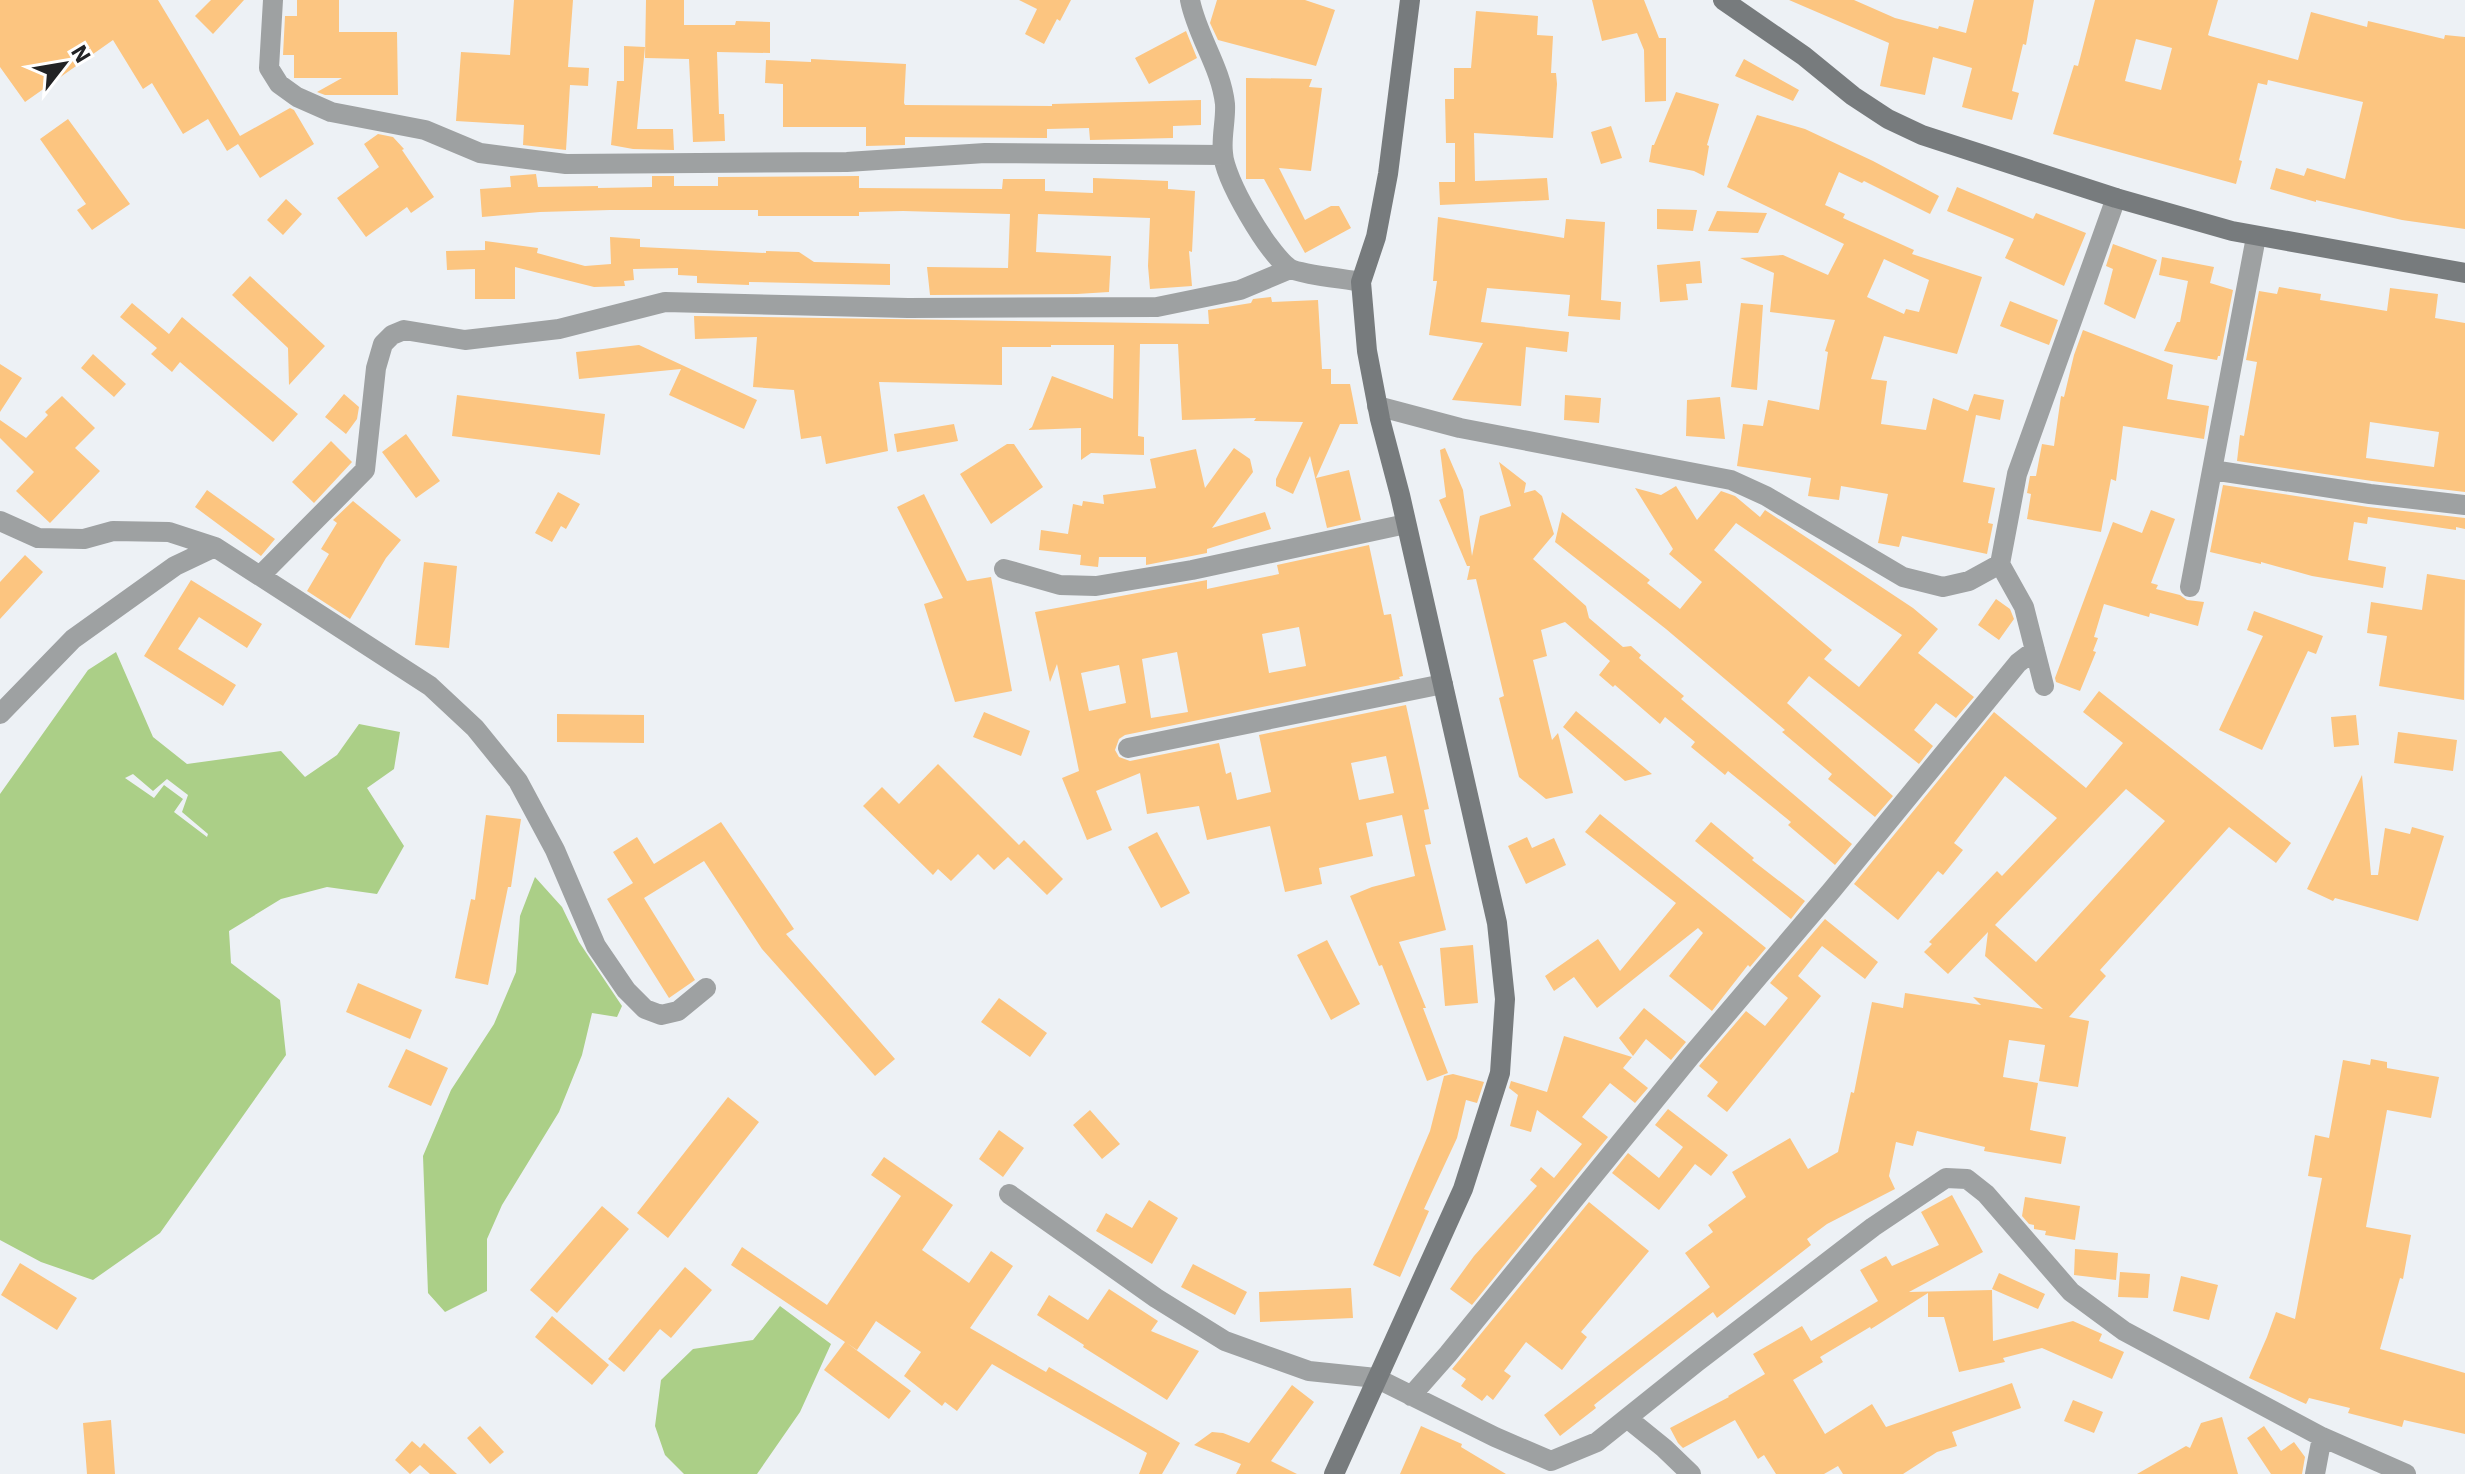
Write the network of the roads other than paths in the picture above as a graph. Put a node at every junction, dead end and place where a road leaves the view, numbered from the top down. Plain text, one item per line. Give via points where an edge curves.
1 (273, 0) edge
2 (1190, 0) edge
3 (1410, 0) edge
4 (1723, 0) edge
5 (1222, 155) junction
6 (2116, 198) junction
7 (2256, 237) junction
8 (1290, 269) junction
9 (2465, 273) edge
10 (1361, 282) junction
11 (1377, 406) junction
12 (2212, 470) junction
13 (2465, 505) edge
14 (0, 521) edge
15 (1406, 524) junction
16 (215, 547) junction
17 (2000, 564) junction
18 (1004, 569) dead end
19 (260, 576) junction
20 (2190, 587) dead end
21 (2035, 650) junction
22 (1443, 684) junction
23 (2044, 686) dead end
24 (0, 714) edge
25 (1128, 748) dead end
26 (706, 988) dead end
27 (1009, 1194) dead end
28 (1376, 1378) junction
29 (1411, 1396) junction
30 (1627, 1418) junction
31 (2322, 1437) junction
32 (1334, 1474) edge
33 (1691, 1474) edge
34 (2315, 1474) edge
35 (2406, 1474) edge

1 - 5 street via 269,68 279,84 331,112 425,130 480,153 566,164 847,162 985,153
2 - 5 street via 1225,103
3 - 10 street via 1388,174
4 - 6 street via 1888,119
5 - 8 street via 1239,199
6 - 7 street
6 - 17 street via 2017,474
7 - 9 street
7 - 12 street
8 - 10 street
8 - 19 street via 1240,290 1157,307 665,302 559,329 465,340 404,330 383,344 376,368 365,470
10 - 11 street
11 - 15 street
11 - 17 street via 1460,428 1731,480 1903,577 1943,587 1969,581
12 - 13 street
12 - 20 street
14 - 16 street via 38,538 169,532
15 - 18 street via 1096,586 1060,585
15 - 22 street
16 - 19 street
16 - 24 street via 175,566 73,639
17 - 21 street via 2024,607
19 - 26 street via 430,686 475,728 518,781 596,946 645,1009 661,1015 678,1011
21 - 23 street
21 - 29 street via 2018,663
22 - 25 street
22 - 28 street via 1497,923 1505,999 1500,1073 1463,1189
27 - 28 street via 1225,1341 1309,1371
28 - 29 street
28 - 32 street
29 - 30 street via 1551,1461 1597,1442
30 - 31 street via 1873,1227 1946,1178 1967,1179 1986,1194 2071,1292 2124,1331
30 - 33 street
31 - 34 street
31 - 35 street

